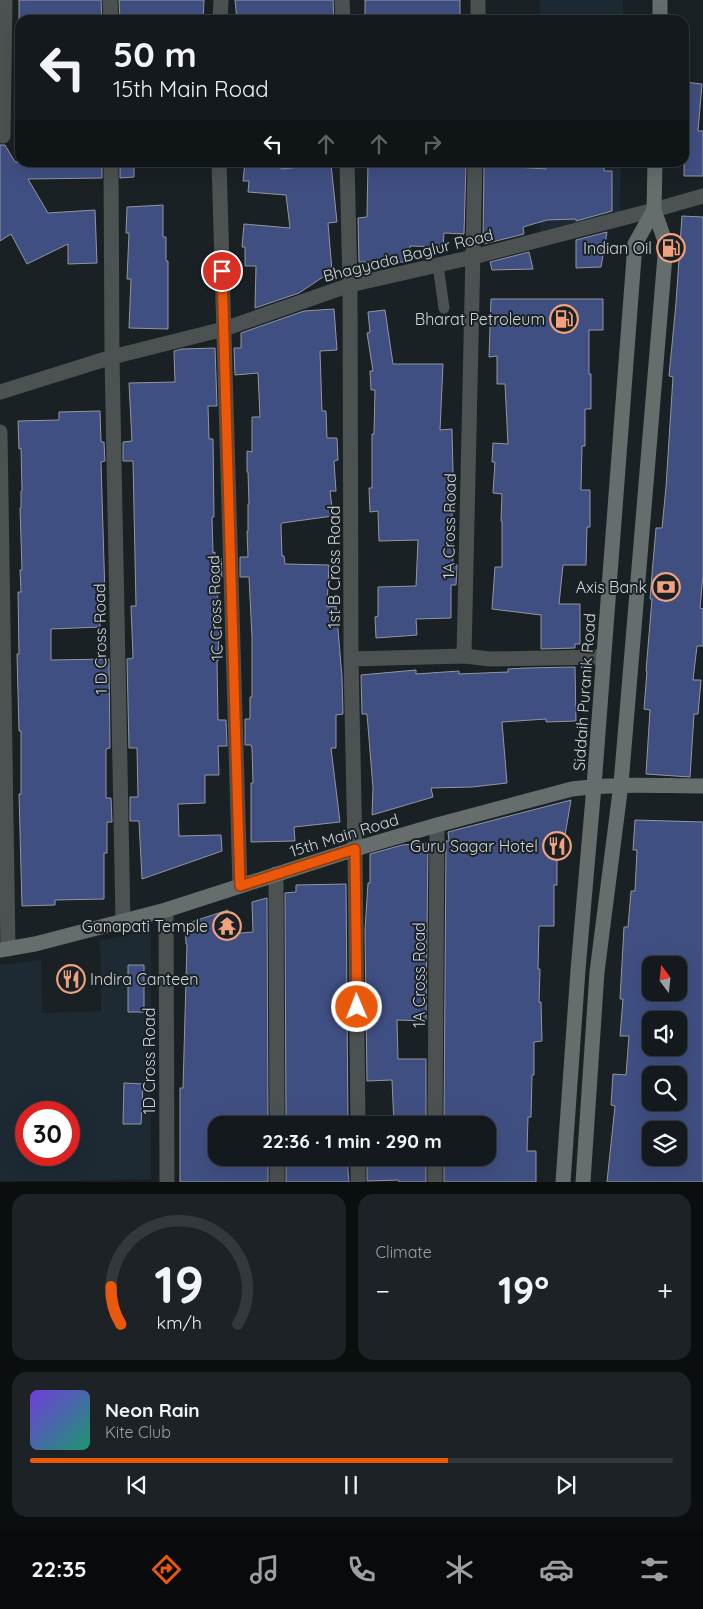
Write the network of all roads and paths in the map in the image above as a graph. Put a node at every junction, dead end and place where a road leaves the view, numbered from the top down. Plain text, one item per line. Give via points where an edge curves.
1 (5, 0) edge
2 (110, 0) edge
3 (221, 0) edge
4 (342, 0) edge
5 (478, 0) edge
6 (660, 0) edge
7 (111, 15) edge
8 (220, 15) edge
9 (343, 15) edge
10 (478, 15) edge
11 (660, 15) edge
12 (3, 136) dead end
13 (111, 167) edge
14 (219, 167) edge
15 (347, 167) edge
16 (475, 167) edge
17 (656, 167) edge
18 (703, 196) edge
19 (654, 210) junction
20 (473, 257) junction
21 (438, 265) junction
22 (350, 285) junction
23 (444, 308) dead end
24 (224, 328) junction
25 (112, 357) junction
26 (0, 392) edge
27 (0, 432) edge
28 (464, 656) junction
29 (604, 657) junction
30 (351, 659) junction
31 (621, 784) junction
32 (594, 786) junction
33 (703, 786) edge
34 (437, 825) junction
35 (355, 849) junction
36 (276, 874) junction
37 (240, 886) junction
38 (166, 910) junction
39 (123, 920) junction
40 (4, 950) edge
41 (277, 1116) edge
42 (358, 1116) edge
43 (435, 1116) edge
44 (277, 1166) edge
45 (358, 1166) edge
46 (435, 1166) edge
47 (167, 1182) edge
48 (277, 1182) edge
49 (358, 1182) edge
50 (435, 1182) edge
51 (562, 1182) edge
52 (583, 1182) edge

1 - 12 street
2 - 7 street
3 - 8 street
4 - 9 street
5 - 10 street
6 - 11 main road
13 - 25 street, 1 D Cross Road
14 - 24 street, 1C Cross Road
15 - 22 street, 1st B Cross Road
16 - 20 street, 1A Cross Road
17 - 19 main road, Siddaih Puranik Road
18 - 19 street, Bhagyada Baglur Road
19 - 20 street, Bhagyada Baglur Road
19 - 29 main road, Siddaih Puranik Road via 635,244
19 - 31 main road, Siddaih Puranik Road via 666,244
20 - 21 street, Bhagyada Baglur Road
20 - 28 street, 1A Cross Road
21 - 22 street, Bhagyada Baglur Road
21 - 23 lane
22 - 24 street, Bhagyada Baglur Road
22 - 30 street, 1st B Cross Road
24 - 25 street, Bhagyada Baglur Road
24 - 37 street, 1C Cross Road
25 - 26 street, Bhagyada Baglur Road
25 - 39 street, 1 D Cross Road
27 - 40 street
28 - 29 street via 490,659
28 - 30 street
29 - 32 main road, Siddaih Puranik Road
30 - 35 street, 1st B Cross Road
31 - 32 main road, 15th Main Road
31 - 33 main road, 15th Main Road
31 - 52 main road, Siddaih Puranik Road via 597,972
32 - 34 main road, 15th Main Road
32 - 51 main road, Siddaih Puranik Road
34 - 35 main road, 15th Main Road
34 - 43 street, 1A Cross Road
35 - 36 main road, 15th Main Road
35 - 42 street, 1st B Cross Road
36 - 37 main road, 15th Main Road
36 - 41 street
37 - 38 main road, 15th Main Road
38 - 39 main road, 15th Main Road
38 - 47 street, 1D Cross Road
39 - 40 main road, 15th Main Road
44 - 48 street
45 - 49 street
46 - 50 street

